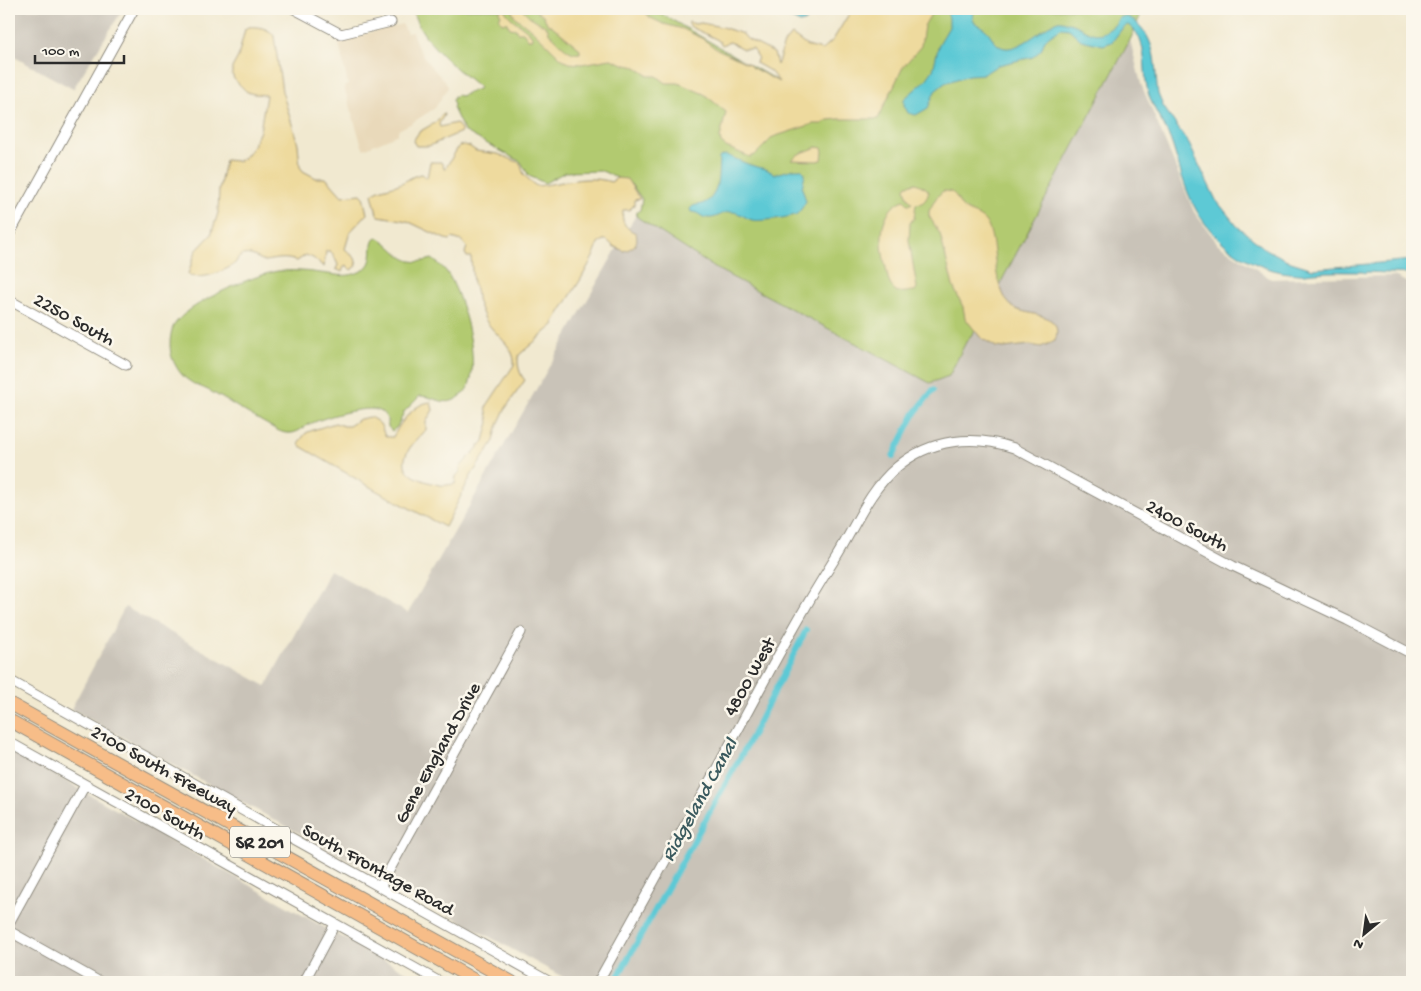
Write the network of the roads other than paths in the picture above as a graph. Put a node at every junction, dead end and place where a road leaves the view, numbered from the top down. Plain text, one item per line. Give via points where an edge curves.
1 (134, 9) edge
2 (294, 9) edge
3 (391, 22) dead end
4 (9, 235) edge
5 (9, 300) edge
6 (126, 364) dead end
7 (945, 443) joint
8 (521, 632) dead end
9 (1412, 654) edge
10 (9, 680) edge
11 (9, 702) edge
12 (9, 720) edge
13 (9, 742) edge
14 (85, 785) junction
15 (380, 888) junction
16 (9, 923) edge
17 (335, 924) junction
18 (9, 931) edge
19 (100, 982) edge
20 (304, 982) edge
21 (440, 982) edge
22 (478, 982) edge
23 (512, 982) edge
24 (550, 982) edge
25 (598, 982) edge

1 - 4 street
2 - 3 street via 341,34
5 - 6 street, 2250 South
7 - 9 street, 2400 South via 978,440 1014,448 1245,572
7 - 25 street, 4800 West via 906,460 890,472 875,491 802,612
8 - 15 street, Gene England Drive
10 - 15 street, South Frontage Road
11 - 23 highway, 2100 South Freeway / SR 201
12 - 22 highway, 2100 South Freeway / SR 201
13 - 14 street, 2100 South
14 - 16 street
14 - 17 street, 2100 South
15 - 24 street, South Frontage Road
17 - 20 street
17 - 21 street, 2100 South
18 - 19 street

